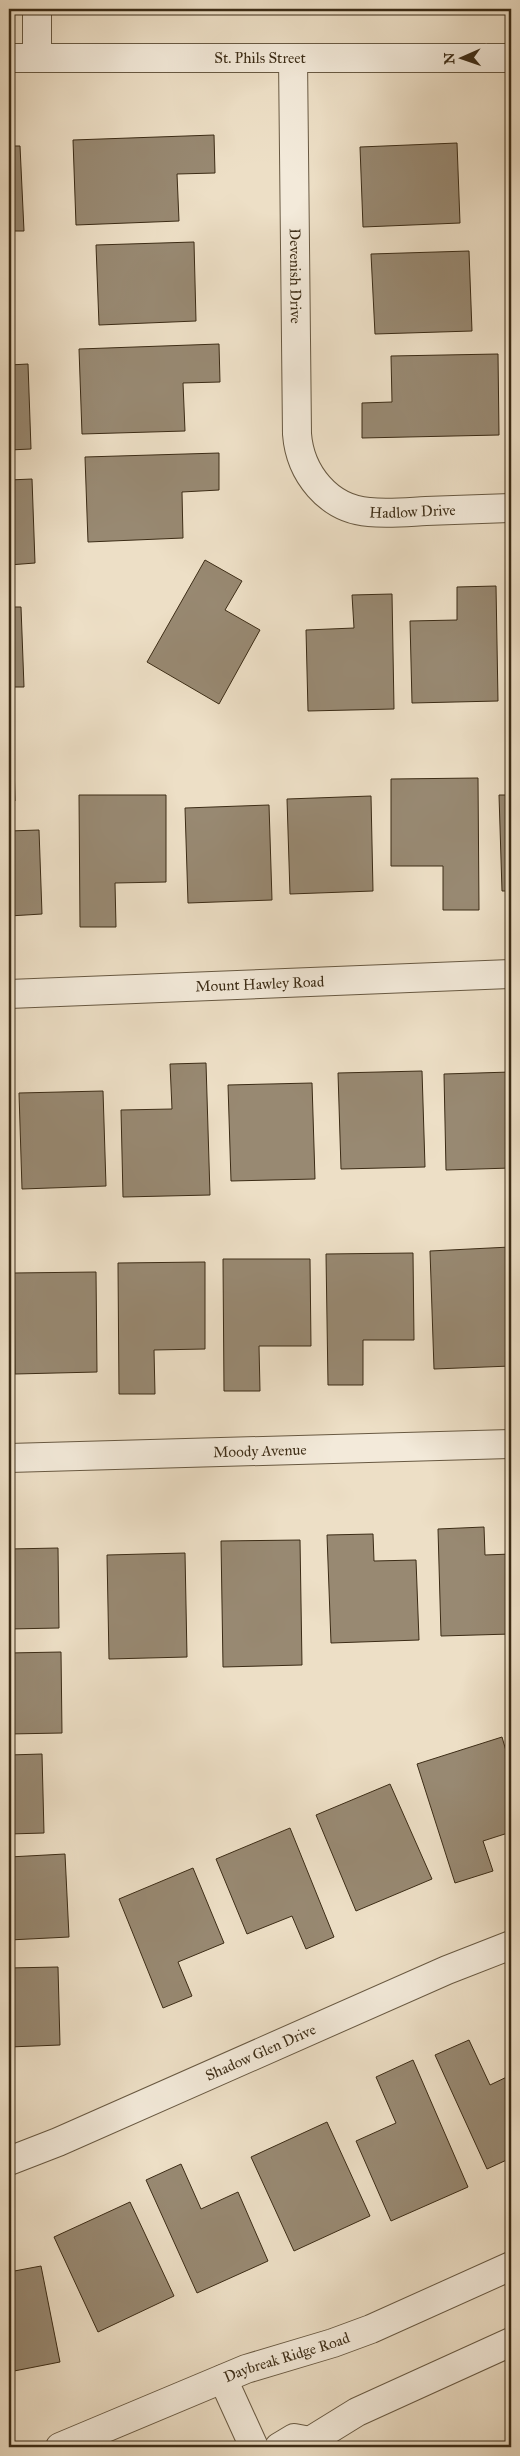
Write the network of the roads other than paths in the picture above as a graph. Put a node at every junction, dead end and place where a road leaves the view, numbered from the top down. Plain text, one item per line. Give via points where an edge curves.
1 (37, 9) edge
2 (9, 58) edge
3 (37, 58) junction
4 (293, 58) junction
5 (511, 58) edge
6 (319, 488) joint
7 (511, 508) edge
8 (511, 974) edge
9 (9, 994) edge
10 (511, 1444) edge
11 (9, 1458) edge
12 (511, 1945) edge
13 (9, 2161) edge
14 (511, 2266) edge
15 (511, 2342) edge
16 (223, 2379) junction
17 (78, 2444) edge
18 (309, 2444) edge
19 (254, 2447) edge
20 (279, 2447) edge

1 - 3 street
2 - 3 street, St. Phils Street
3 - 4 street, St. Phils Street
4 - 5 street, St. Phils Street
4 - 6 street, Devenish Drive via 297,434 301,458
6 - 7 street, Hadlow Drive via 341,504 367,512
8 - 9 street, Mount Hawley Road
10 - 11 street, Moody Avenue
12 - 13 street, Shadow Glen Drive via 446,1970
14 - 16 street, Daybreak Ridge Road via 371,2329
15 - 18 street via 358,2412
16 - 17 street, Daybreak Ridge Road
16 - 19 street
18 - 20 street via 294,2438

